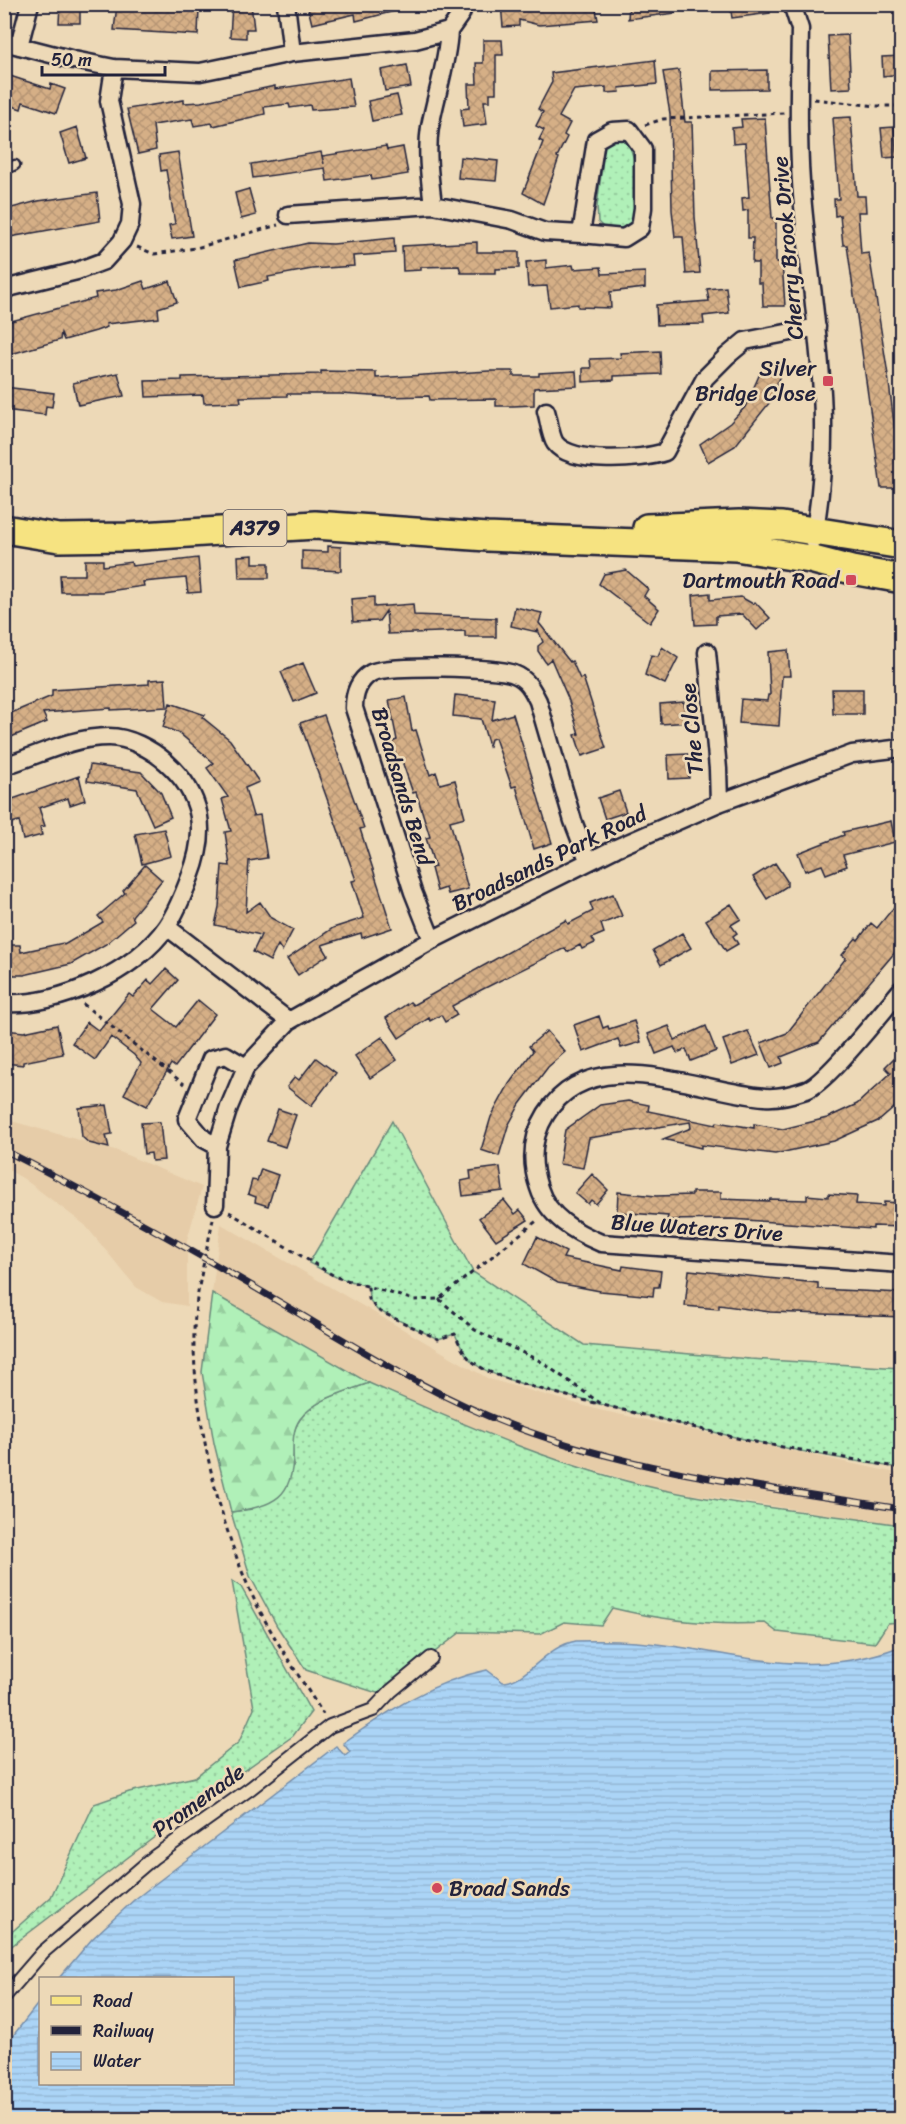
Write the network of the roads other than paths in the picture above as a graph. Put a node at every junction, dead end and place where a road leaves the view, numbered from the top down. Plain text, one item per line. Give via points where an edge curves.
1 (30, 4) edge
2 (286, 4) edge
3 (464, 4) edge
4 (792, 4) edge
5 (449, 31) junction
6 (12, 44) edge
7 (292, 53) junction
8 (114, 68) junction
9 (15, 165) dead end
10 (4, 170) edge
11 (433, 205) junction
12 (288, 215) road end
13 (581, 234) junction
14 (4, 289) edge
15 (817, 327) junction
16 (546, 411) dead end
17 (815, 529) junction
18 (4, 530) edge
19 (556, 540) junction
20 (902, 545) edge
21 (810, 559) junction
22 (902, 579) edge
23 (707, 652) dead end
24 (902, 748) edge
25 (4, 766) edge
26 (719, 803) junction
27 (588, 860) junction
28 (167, 927) junction
29 (432, 940) junction
30 (902, 989) edge
31 (4, 1003) edge
32 (288, 1021) junction
33 (246, 1067) junction
34 (217, 1146) junction
35 (215, 1205) road end
36 (902, 1264) edge
37 (431, 1658) dead end
38 (4, 1997) edge

1 - 6 street
2 - 7 street
3 - 5 street
4 - 15 street, Cherry Brook Drive via 800,29 802,204
5 - 7 street via 355,49
5 - 11 street via 447,58 430,128
6 - 8 street
7 - 8 street via 200,72
8 - 14 street via 109,101 132,204 130,224 122,241 104,261
9 - 10 lane
11 - 12 street
11 - 13 street via 512,220 545,232
13 - 13 street via 596,140 612,131 629,130 643,149 640,228 624,238
15 - 16 street via 745,341 705,378 665,452 624,459 564,452 554,442
15 - 17 street, Cherry Brook Drive via 824,383 824,434
17 - 19 main road, A379 via 739,524 648,527
17 - 20 main road, A379
17 - 21 street, Cherry Brook Drive
18 - 19 main road, A379 via 59,538 127,537 315,525
19 - 21 main road, A379 via 736,547
21 - 22 main road, A379
23 - 26 street, The Close
24 - 26 street, Broadsands Park Road via 852,754
25 - 28 street via 60,745 110,737 131,740 174,769 189,786 198,809 201,840 194,868
26 - 27 street, Broadsands Park Road
27 - 29 street, Broadsands Park Road
27 - 29 street, Broadsands Bend via 529,683 514,674 497,671 393,667 369,674 354,696 354,708
28 - 31 street via 139,955 75,993
28 - 32 street
29 - 32 street, Broadsands Park Road
30 - 36 street, Blue Waters Drive via 831,1072 808,1090 767,1097 628,1074 599,1076 570,1089 552,1104 538,1126 533,1146 533,1170 550,1210 577,1233 601,1243
32 - 33 street, Broadsands Park Road
33 - 34 street, Broadsands Park Road
33 - 34 street via 226,1055 211,1059 196,1094 187,1119 204,1139
34 - 35 street, Broadsands Park Road
37 - 38 street, Promenade via 373,1710 330,1726 154,1857 43,1952

